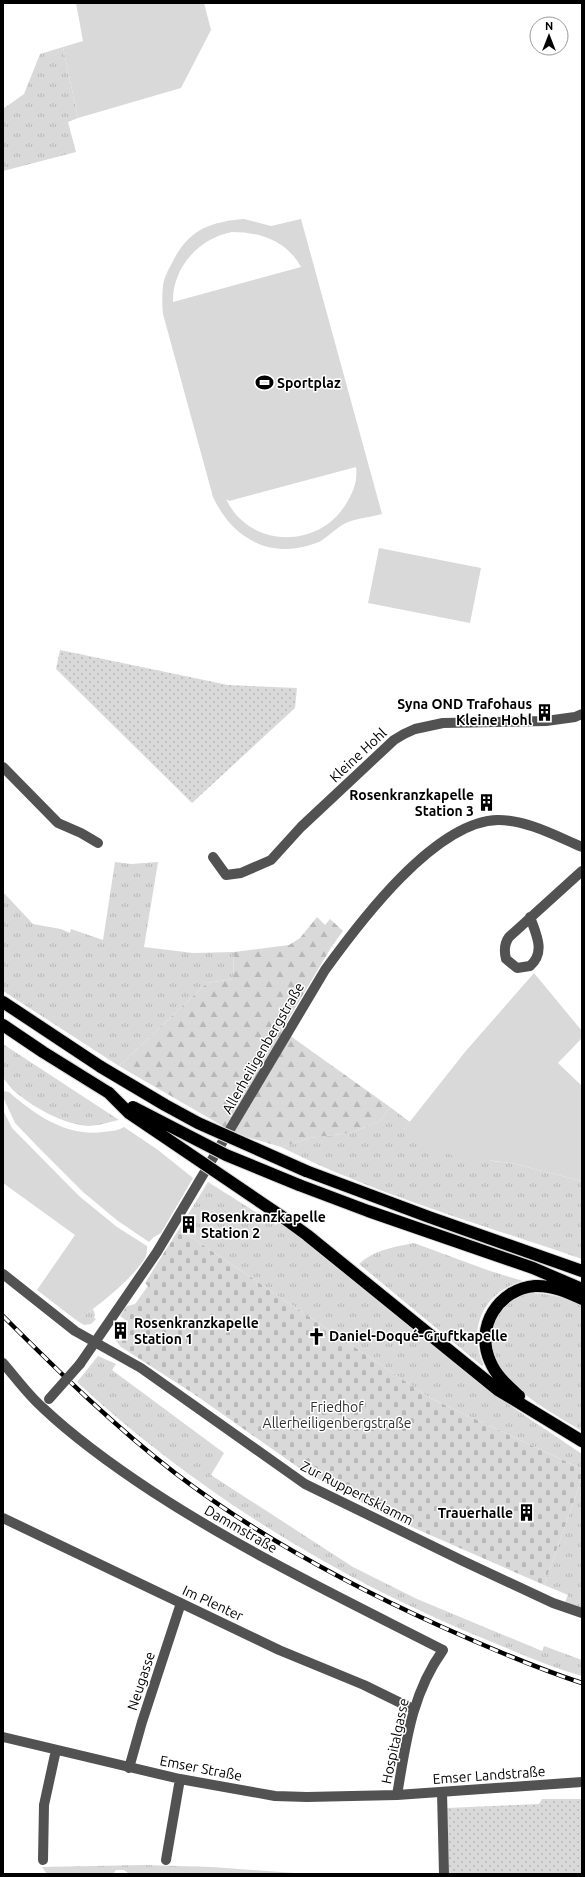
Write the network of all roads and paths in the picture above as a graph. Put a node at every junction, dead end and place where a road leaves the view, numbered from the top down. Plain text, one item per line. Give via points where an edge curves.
1 (582, 714) edge
2 (3, 767) edge
3 (98, 843) dead end
4 (582, 847) edge
5 (213, 857) dead end
6 (582, 871) edge
7 (530, 917) junction
8 (3, 1002) edge
9 (3, 1025) edge
10 (109, 1093) junction
11 (579, 1270) edge
12 (3, 1274) edge
13 (582, 1289) edge
14 (582, 1298) edge
15 (96, 1341) junction
16 (3, 1363) edge
17 (41, 1407) junction
18 (536, 1412) junction
19 (582, 1441) edge
20 (3, 1518) edge
21 (181, 1603) junction
22 (582, 1613) edge
23 (443, 1650) joint
24 (413, 1709) junction
25 (3, 1737) edge
26 (56, 1750) junction
27 (130, 1768) junction
28 (180, 1779) junction
29 (582, 1782) edge
30 (442, 1792) junction
31 (397, 1796) junction
32 (43, 1860) dead end
33 (166, 1860) dead end
34 (444, 1874) edge

1 - 5 street, Kleine Hohl via 546,721 443,723 415,729 394,740 301,827 271,860 241,873 226,875
2 - 3 street via 58,823
4 - 15 street, Allerheiligenbergstraße via 547,832 513,822 487,821 467,827 445,840 395,882 352,932 325,970 157,1252
6 - 7 street
7 - 7 street via 506,943 506,959 517,968 530,966 538,956 539,942
8 - 11 highway, bridge via 101,1067 198,1123 306,1171
9 - 10 highway
10 - 13 highway, bridge via 198,1141 262,1170 368,1211 533,1268
10 - 18 highway, bridge via 130,1113 307,1235 498,1390
12 - 15 street, Zur Ruppertsklamm via 75,1331
14 - 18 highway via 554,1288 536,1286 521,1289 507,1295 489,1317 486,1346 490,1361 507,1386
15 - 17 street, Allerheiligenbergstraße, bridge via 80,1364
15 - 22 street, Zur Ruppertsklamm via 141,1368 305,1484 553,1603
16 - 17 street, Dammstraße
17 - 23 street, Dammstraße via 92,1450 177,1508 287,1571
18 - 19 highway
20 - 21 street, Im Plenter
21 - 24 street, Im Plenter via 279,1650
21 - 27 street, Neugasse via 142,1722
23 - 24 street, Hospitalgasse via 434,1663
24 - 31 street, Hospitalgasse
25 - 26 street, Emser Straße
26 - 27 street, Emser Straße
26 - 32 street via 44,1805
27 - 28 street, Emser Straße
28 - 31 street, Emser Straße via 275,1796
28 - 33 street
29 - 30 street, Emser Landstraße
30 - 31 street, Emser Landstraße
30 - 34 street

